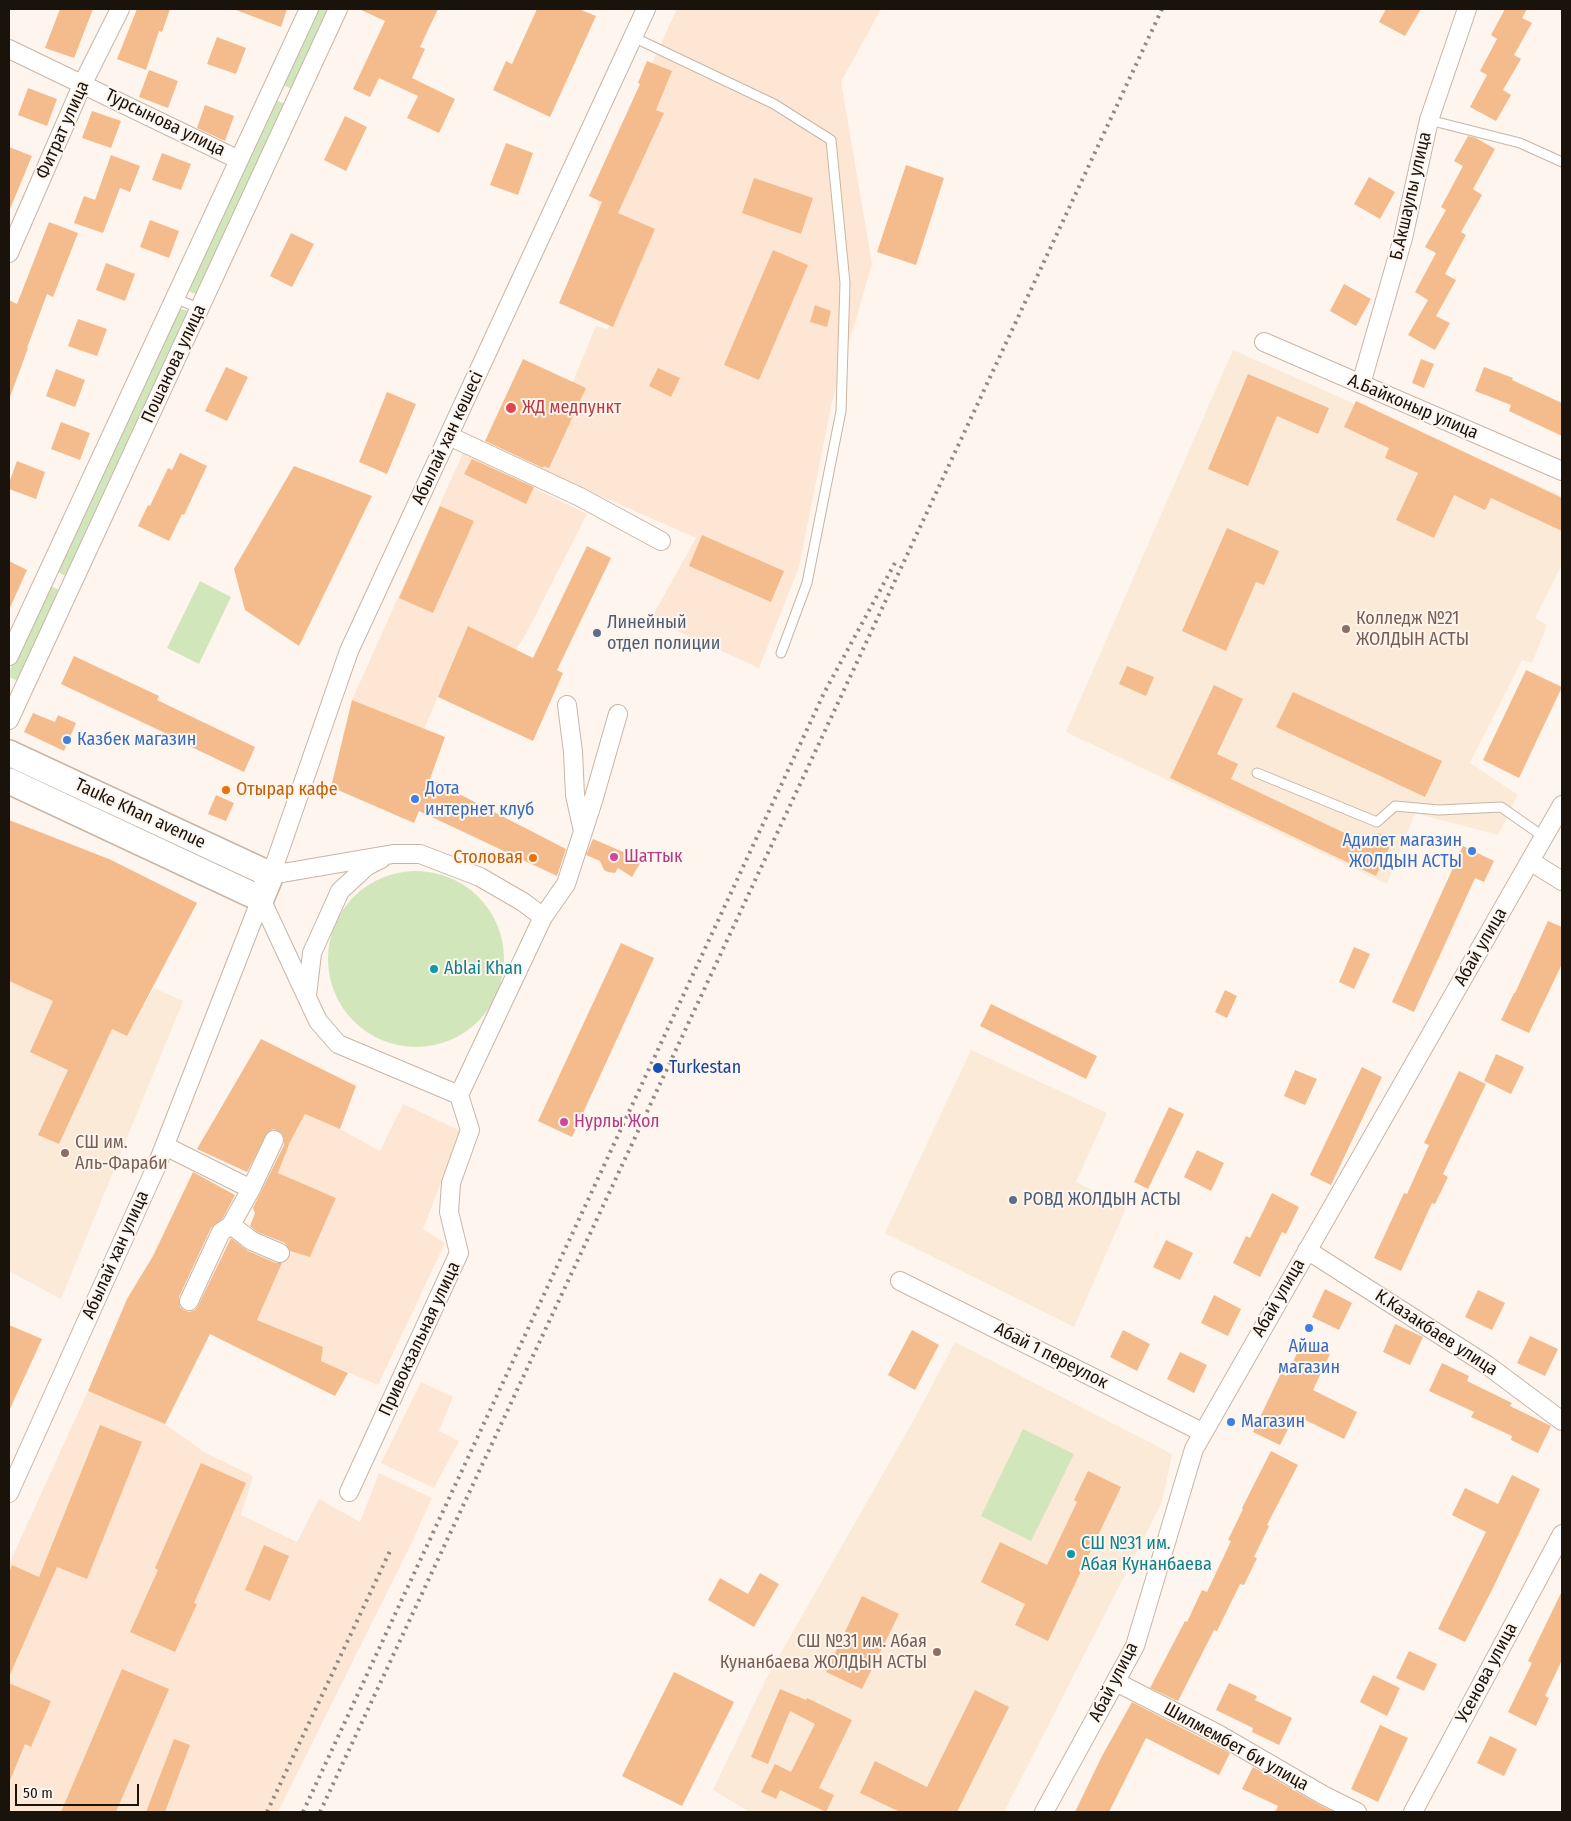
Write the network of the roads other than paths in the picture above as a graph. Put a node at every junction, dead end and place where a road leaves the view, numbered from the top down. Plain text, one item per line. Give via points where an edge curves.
1 (120, 9) edge
2 (308, 9) edge
3 (338, 9) edge
4 (1467, 9) edge
5 (643, 10) edge
6 (633, 37) junction
7 (9, 49) edge
8 (83, 83) junction
9 (1429, 120) junction
10 (239, 160) junction
11 (1562, 162) edge
12 (9, 253) edge
13 (175, 298) junction
14 (200, 309) junction
15 (1264, 342) dead end
16 (1361, 384) junction
17 (449, 436) junction
18 (1562, 471) edge
19 (661, 541) dead end
20 (781, 653) dead end
21 (9, 656) edge
22 (567, 705) dead end
23 (618, 714) dead end
24 (9, 720) edge
25 (9, 753) edge
26 (1257, 773) dead end
27 (9, 781) edge
28 (1562, 805) edge
29 (583, 831) junction
30 (1544, 837) junction
31 (393, 854) junction
32 (1530, 861) junction
33 (271, 875) junction
34 (1562, 881) edge
35 (261, 899) junction
36 (543, 917) junction
37 (307, 996) junction
38 (459, 1095) junction
39 (274, 1140) dead end
40 (165, 1146) junction
41 (251, 1190) junction
42 (231, 1225) junction
43 (1307, 1250) junction
44 (280, 1253) dead end
45 (900, 1281) dead end
46 (189, 1301) dead end
47 (1562, 1421) edge
48 (1202, 1432) junction
49 (349, 1492) dead end
50 (9, 1493) edge
51 (1562, 1534) edge
52 (1116, 1682) junction
53 (1044, 1812) edge
54 (1357, 1812) edge
55 (1413, 1812) edge

1 - 8 street, Фитрат улица
2 - 10 street, Пошанова улица
3 - 14 street, Пошанова улица
4 - 9 street, Б.Акшаулы улица
5 - 6 street, Абылай хан көшесі
6 - 17 street, Абылай хан көшесі
6 - 20 lane via 774,104 831,140 845,283 841,411 807,583
7 - 8 street, Турсынова улица
8 - 10 street, Турсынова улица
8 - 12 street, Фитрат улица
9 - 11 lane via 1520,143
9 - 16 street, Б.Акшаулы улица via 1403,238
10 - 13 street, Пошанова улица
13 - 14 lane
13 - 21 street, Пошанова улица
14 - 24 street, Пошанова улица
15 - 16 street, А.Байконыр улица
16 - 18 street, А.Байконыр улица
17 - 19 street via 580,497
17 - 33 street, Абылай хан көшесі via 350,651
22 - 29 street via 575,796
23 - 29 street
25 - 33 street, Tauke Khan avenue
26 - 30 lane via 1377,822 1394,806 1439,810 1501,807
27 - 35 street, Tauke Khan avenue
28 - 30 street, Абай улица
29 - 36 street via 566,884
30 - 32 street, Абай улица
31 - 33 street
31 - 36 street via 420,854 480,877
31 - 37 street via 367,866 340,891 312,953
32 - 34 street
32 - 43 street, Абай улица
33 - 35 street, Абылай хан улица
35 - 37 street
35 - 40 street, Абылай хан улица
36 - 38 street
37 - 38 street via 318,1021 338,1044
38 - 49 street, Привокзальная улица via 470,1130 452,1183 449,1212 459,1253
39 - 41 street
40 - 41 street
40 - 50 street, Абылай хан улица
41 - 42 street
42 - 44 street via 252,1241
42 - 46 street via 221,1232
43 - 47 street, К.Казакбаев улица via 1487,1364
43 - 48 street, Абай улица
45 - 48 street, Абай 1 переулок
48 - 52 street, Абай улица via 1194,1449 1135,1646
51 - 55 street, Усенова улица
52 - 53 street, Абай улица
52 - 54 street, Шилмембет би улица via 1218,1734

